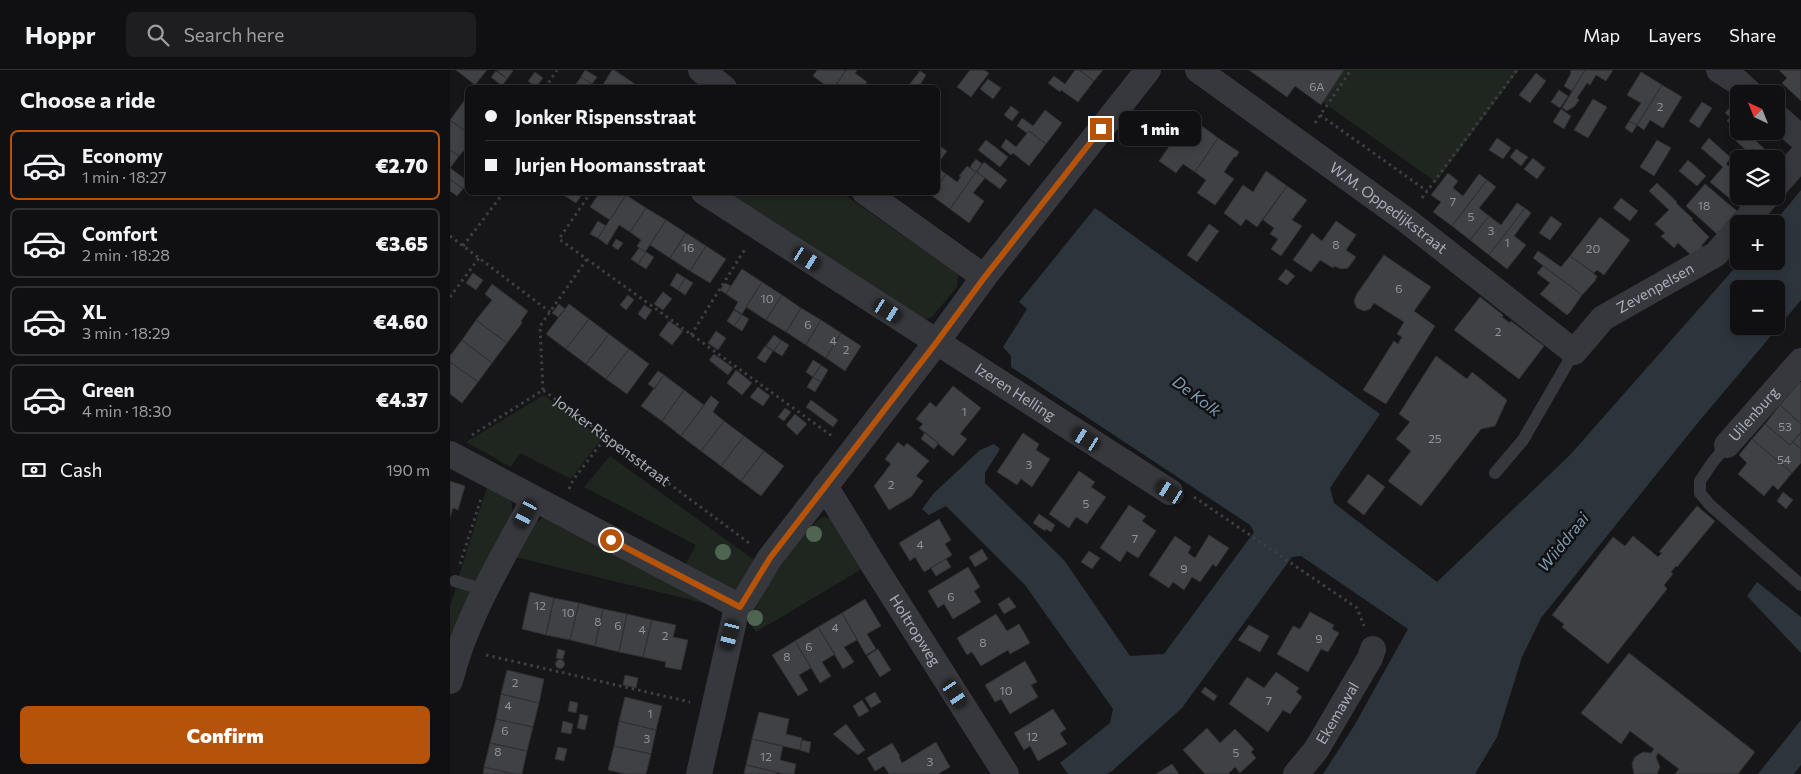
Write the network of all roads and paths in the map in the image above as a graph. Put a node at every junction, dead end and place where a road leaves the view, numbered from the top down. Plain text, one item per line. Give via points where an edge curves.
1 (557, 70) edge
2 (1148, 70) edge
3 (1198, 70) edge
4 (1350, 70) edge
5 (1517, 70) edge
6 (1719, 70) edge
7 (547, 85) edge
8 (1741, 85) edge
9 (1320, 115) junction
10 (1785, 124) edge
11 (1801, 138) edge
12 (1301, 144) junction
13 (1801, 157) edge
14 (1785, 175) edge
15 (1428, 191) junction
16 (502, 195) edge
17 (589, 195) edge
18 (708, 195) edge
19 (869, 195) edge
20 (1759, 205) edge
21 (1751, 215) edge
22 (1406, 220) junction
23 (758, 228) junction
24 (450, 236) edge
25 (1730, 238) edge
26 (463, 246) junction
27 (479, 258) junction
28 (587, 259) junction
29 (984, 278) junction
30 (450, 297) edge
31 (550, 312) junction
32 (691, 335) junction
33 (936, 343) junction
34 (1574, 352) junction
35 (1801, 361) edge
36 (543, 390) junction
37 (606, 437) junction
38 (1727, 445) joint
39 (458, 446) edge
40 (853, 451) junction
41 (1495, 472) dead end
42 (489, 475) junction
43 (825, 486) junction
44 (1170, 492) joint
45 (534, 499) junction
46 (558, 512) junction
47 (770, 558) junction
48 (455, 580) joint
49 (1801, 586) edge
50 (485, 590) junction
51 (740, 607) junction
52 (1373, 650) joint
53 (453, 665) edge
54 (714, 708) junction
55 (699, 774) edge
56 (1006, 774) edge
57 (1296, 774) edge

1 - 7 path
2 - 29 street
3 - 12 street, W.M. Oppedijkstraat
4 - 9 path
5 - 15 path
6 - 8 street
9 - 12 path
9 - 15 path
10 - 11 street
12 - 22 street, W.M. Oppedijkstraat
13 - 14 street
15 - 22 path
16 - 26 path
17 - 28 path via 559,239
18 - 23 street, Izeren Helling
19 - 29 street
20 - 21 street
22 - 34 street, W.M. Oppedijkstraat
23 - 32 path
23 - 33 street, Izeren Helling
24 - 26 path
25 - 34 street, Zevenpelsen via 1716,254 1603,318
26 - 27 path
27 - 30 path
27 - 31 path
28 - 31 path
28 - 32 path
29 - 33 street
31 - 36 path via 540,326
32 - 40 path
33 - 40 street
33 - 44 street, Izeren Helling
34 - 41 lane via 1523,440
35 - 38 street, Uilenburg
36 - 37 path, Jonker Rispensstraat
36 - 39 path, Jonker Rispensstraat
37 - 46 path via 573,480
37 - 47 path, Jonker Rispensstraat
38 - 49 lane via 1700,481 1700,494
39 - 42 street
40 - 43 street
42 - 45 street
42 - 48 path
43 - 47 street
43 - 56 street, Holtropweg
44 - 52 path via 1182,488 1357,608
45 - 46 street
45 - 50 street
46 - 51 street
47 - 51 street
48 - 50 lane
50 - 53 street
51 - 54 street via 735,616
52 - 57 street, Ekemawal via 1316,750
53 - 54 path
54 - 55 street

